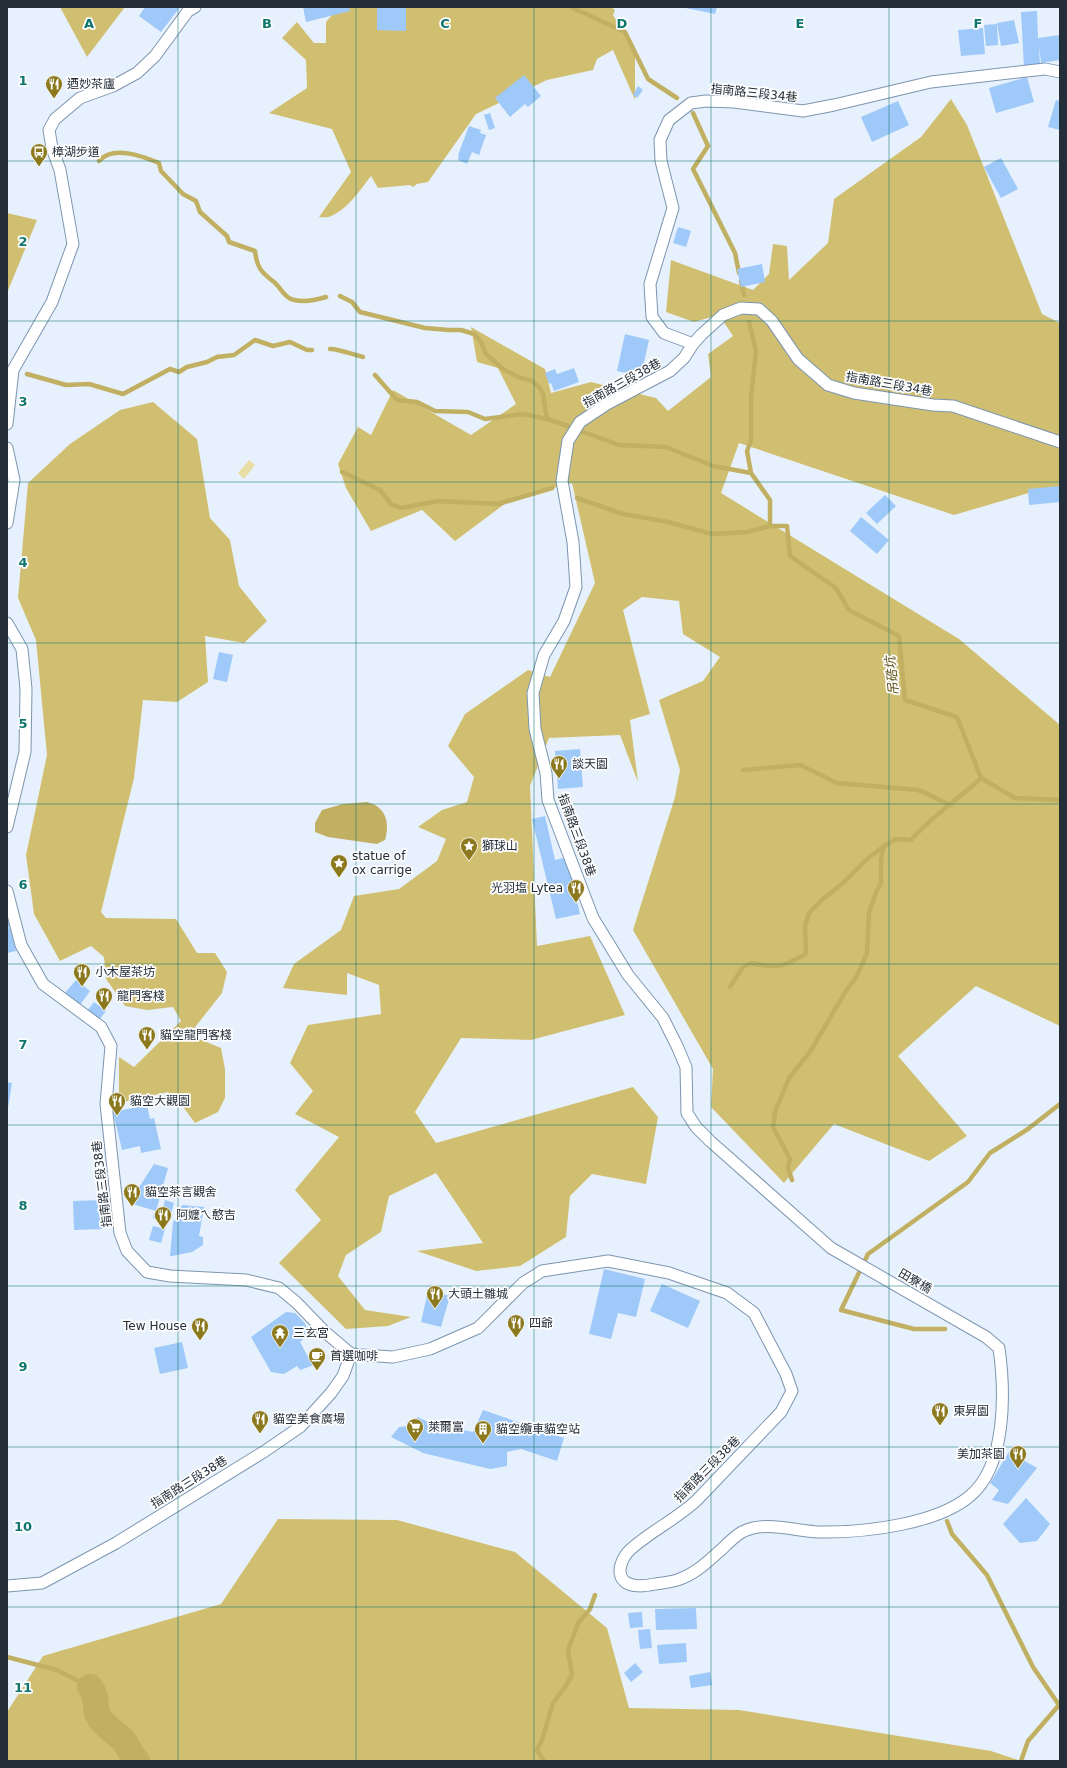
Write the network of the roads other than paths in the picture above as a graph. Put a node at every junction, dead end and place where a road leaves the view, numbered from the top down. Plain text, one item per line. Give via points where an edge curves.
1 (195, 7) edge
2 (1060, 72) edge
3 (693, 344) junction
4 (7, 424) edge
5 (1060, 442) edge
6 (7, 448) edge
7 (7, 523) edge
8 (7, 623) edge
9 (7, 827) edge
10 (7, 891) edge
11 (830, 1248) joint
12 (986, 1337) joint
13 (351, 1354) junction
14 (7, 1586) edge

1 - 4 street via 188,11 155,56 137,74 80,98 55,119 49,130 60,170 73,244 52,302 13,370
2 - 3 street, 指南路三段34巷 via 1045,69 931,82 803,110 734,102 691,103 669,120 660,140 661,161 673,208 650,284 652,317 664,333
3 - 5 street, 指南路三段34巷 via 723,316 741,308 759,309 772,321 798,359 828,385 854,393 954,406
3 - 11 street, 指南路三段38巷 via 684,358 670,371 607,404 580,422 568,441 562,481 573,542 576,587 564,621 544,655 533,692 535,729 546,773 548,800 593,918 628,975 663,1018 686,1068 687,1113 710,1141
6 - 7 street via 14,480
8 - 9 street via 22,649 26,689 25,752
10 - 13 street, 指南路三段38巷 via 21,945 43,984 101,1027 111,1046 106,1104 120,1233 127,1251 147,1272 170,1276 246,1280 279,1288
11 - 12 street, 田寮橋
12 - 13 street, 指南路三段38巷 via 1000,1348 1002,1417 995,1454 982,1482 970,1496 946,1510 923,1519 877,1530 823,1533 774,1526 757,1527 740,1533 694,1572 680,1579 646,1586 625,1582 620,1576 622,1564 630,1550 696,1501 781,1412 790,1397 792,1391 786,1374 754,1313 727,1294 669,1273 608,1261 542,1271 523,1283 478,1328 430,1349 393,1357
13 - 14 street, 指南路三段38巷 via 342,1376 331,1392 300,1427 265,1451 116,1543 42,1583

